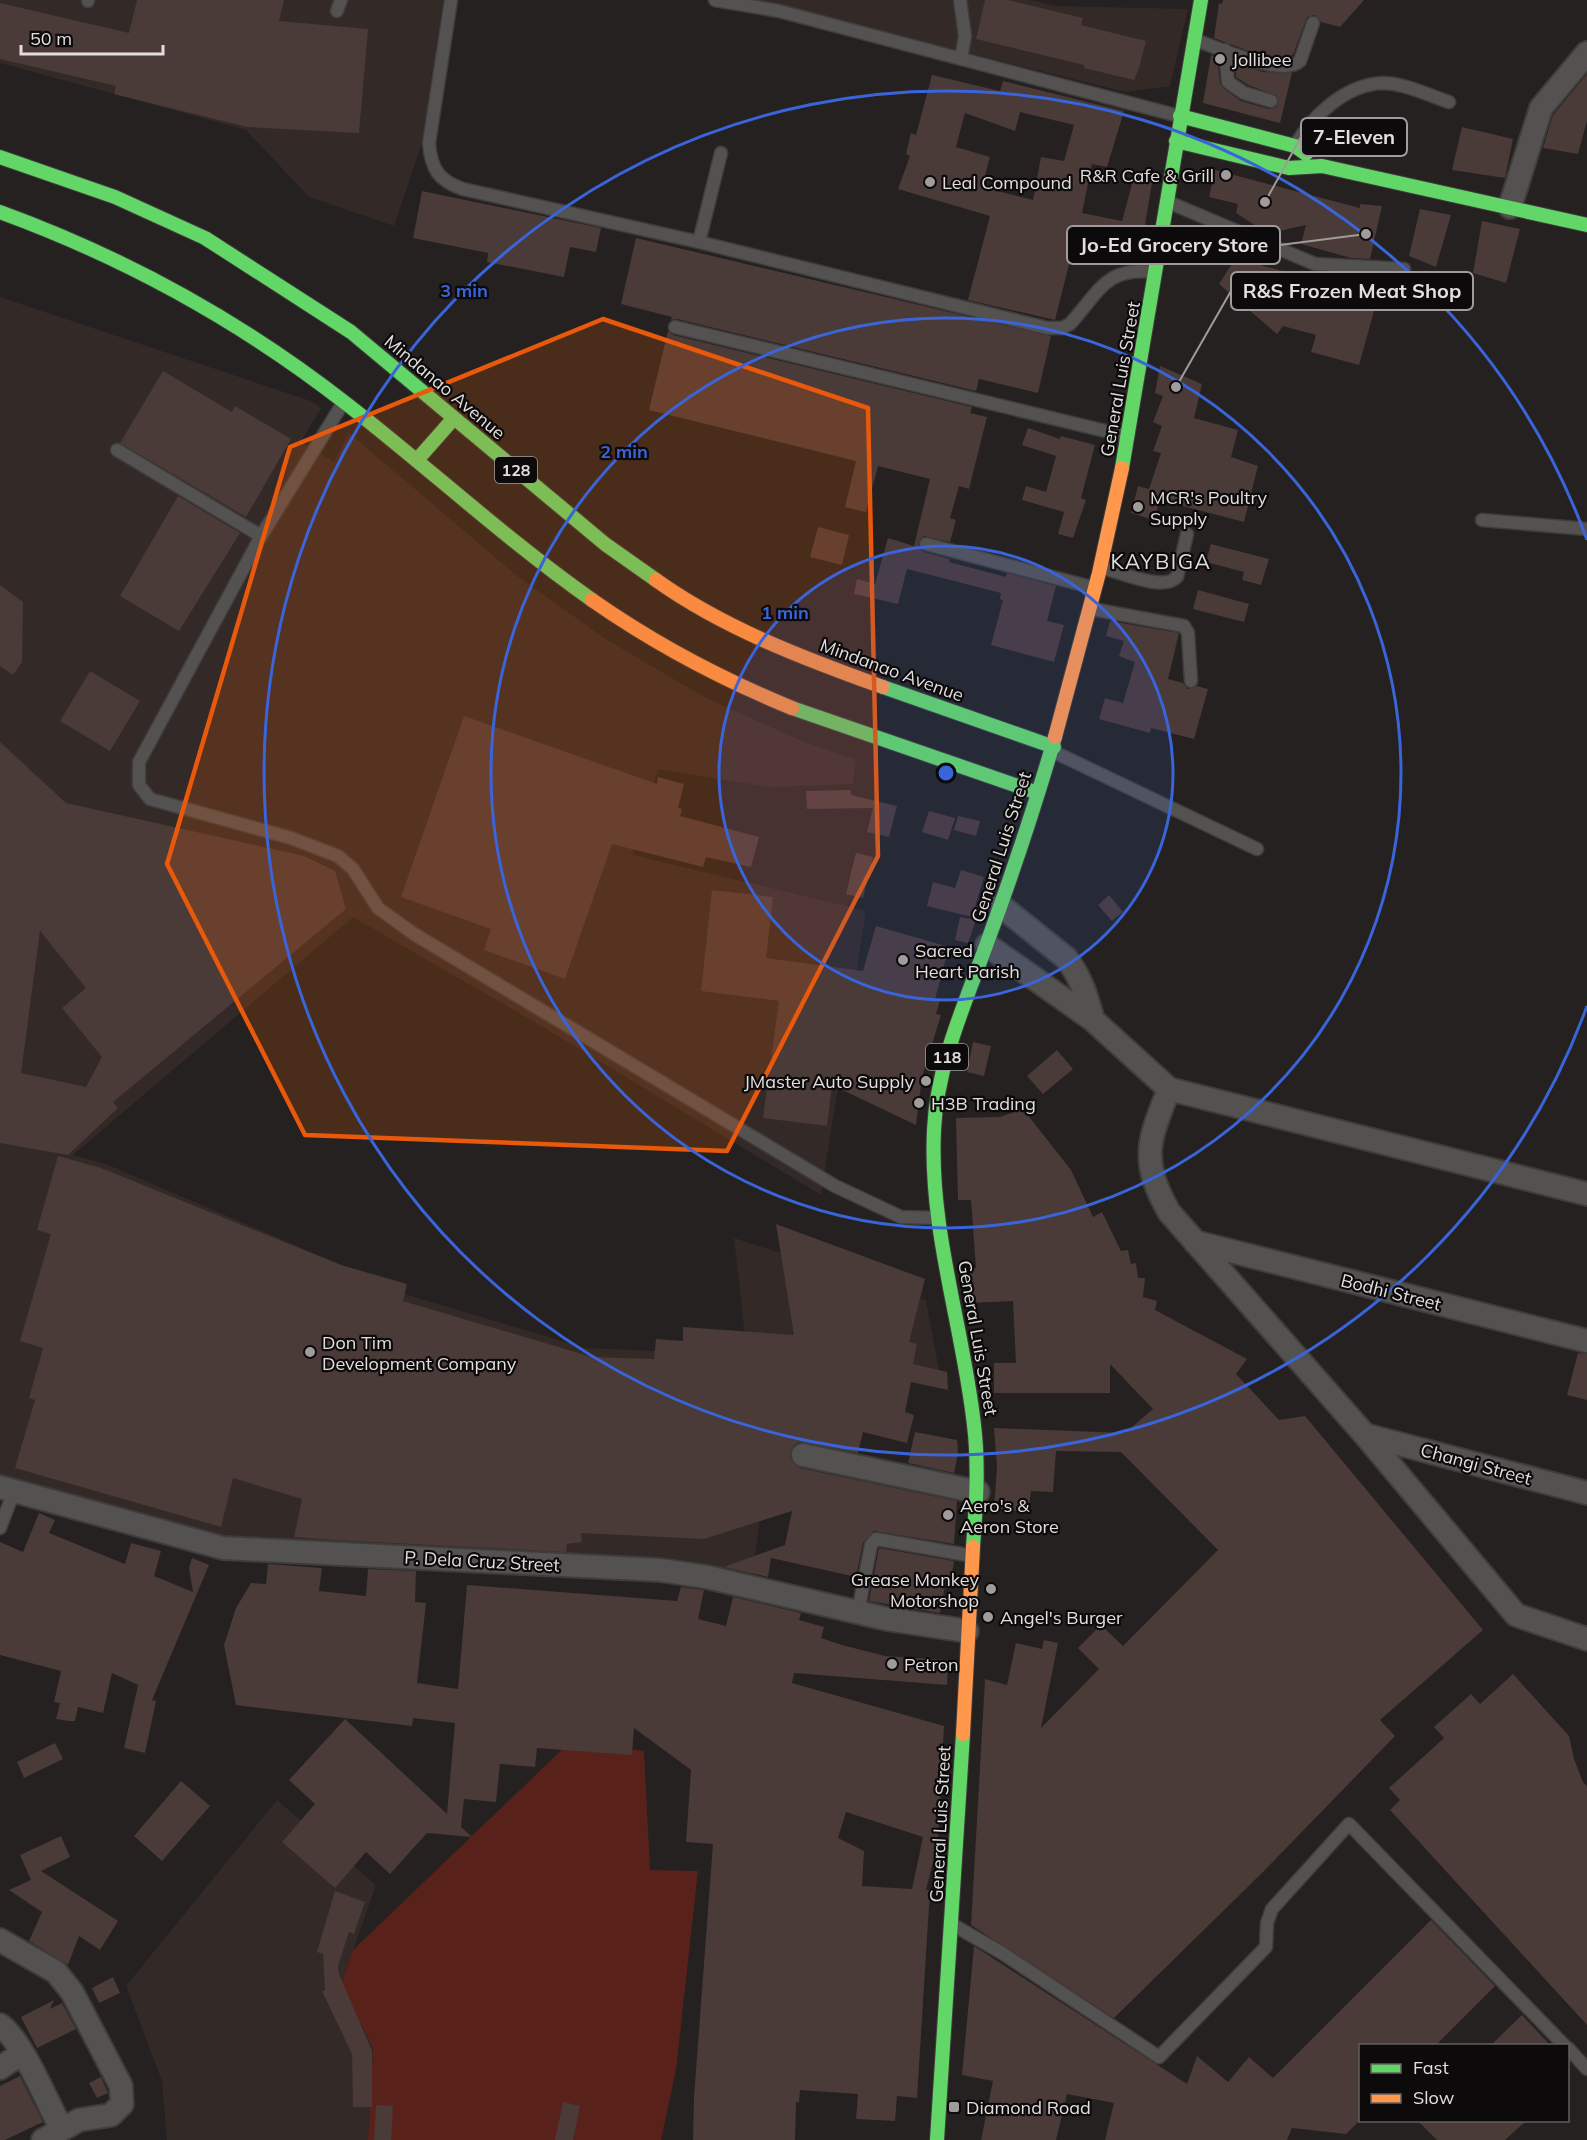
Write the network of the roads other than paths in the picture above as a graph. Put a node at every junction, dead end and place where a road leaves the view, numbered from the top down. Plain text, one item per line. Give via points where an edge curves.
1 (451, 0) edge
2 (715, 0) edge
3 (960, 0) edge
4 (1200, 0) edge
5 (752, 3) edge
6 (1312, 23) dead end
7 (1194, 39) junction
8 (1225, 50) junction
9 (1587, 53) edge
10 (961, 59) junction
11 (1270, 101) dead end
12 (1449, 102) dead end
13 (1180, 116) junction
14 (1176, 141) junction
15 (1295, 146) junction
16 (721, 153) dead end
17 (0, 157) edge
18 (1322, 166) junction
19 (1289, 168) junction
20 (1167, 202) junction
21 (1510, 207) junction
22 (0, 212) edge
23 (1587, 225) edge
24 (699, 242) junction
25 (1404, 269) dead end
26 (1157, 272) junction
27 (675, 327) dead end
28 (344, 402) junction
29 (454, 418) junction
30 (1129, 437) junction
31 (117, 450) dead end
32 (417, 460) junction
33 (1482, 520) dead end
34 (1587, 529) edge
35 (1187, 534) dead end
36 (261, 536) junction
37 (926, 544) dead end
38 (1101, 568) junction
39 (1096, 588) junction
40 (1091, 609) junction
41 (1191, 681) dead end
42 (1053, 749) junction
43 (1012, 764) dead end
44 (1005, 782) junction
45 (1038, 793) junction
46 (1257, 849) dead end
47 (1000, 906) junction
48 (987, 945) junction
49 (1093, 1020) junction
50 (1169, 1089) junction
51 (1587, 1194) edge
52 (937, 1218) junction
53 (1195, 1242) junction
54 (1587, 1341) edge
55 (1365, 1435) junction
56 (803, 1455) dead end
57 (7, 1489) edge
58 (978, 1492) junction
59 (1587, 1493) edge
60 (0, 1528) edge
61 (974, 1556) junction
62 (858, 1612) junction
63 (967, 1631) junction
64 (1587, 1639) edge
65 (952, 1924) junction
66 (0, 1940) edge
67 (0, 2025) edge
68 (1563, 2044) edge
69 (1569, 2050) edge
70 (22, 2053) junction
71 (0, 2068) edge
72 (1587, 2068) edge
73 (52, 2134) edge
74 (937, 2140) edge

1 - 24 lane via 429,143 430,159 447,184
2 - 5 lane
3 - 10 lane via 965,36
4 - 7 main road, General Luis Street / 118
5 - 10 lane
6 - 8 lane via 1300,61 1295,65 1273,66
7 - 8 lane
7 - 13 main road, General Luis Street / 118
8 - 11 lane via 1228,82 1244,93
9 - 21 street via 1541,108
10 - 13 lane
12 - 15 lane via 1397,85 1382,83 1360,89 1325,109
13 - 14 main road, General Luis Street / 118
13 - 15 main road
14 - 19 main road
14 - 20 main road, General Luis Street / 118
15 - 18 main road
15 - 19 lane
16 - 24 lane
17 - 29 main road, Mindanao Avenue / 128 via 115,197 205,238 351,332
18 - 19 main road
18 - 21 main road
20 - 25 lane via 1315,264
20 - 26 main road, General Luis Street / 118
21 - 23 main road
22 - 28 main road via 165,283 238,326
24 - 26 lane via 1054,329 1070,324 1116,274
26 - 30 main road, General Luis Street / 118
27 - 30 lane
28 - 32 main road
28 - 36 lane
29 - 32 main road
29 - 42 main road, Mindanao Avenue / 128 via 605,544 680,597 787,650 1020,740
30 - 38 main road, General Luis Street / 118
31 - 36 lane
32 - 44 main road via 585,595 658,644 746,690
33 - 34 lane
35 - 38 lane via 1173,581 1159,584
36 - 52 lane via 139,762 139,785 150,799 291,838 338,856 353,869 378,908 414,934 835,1186 901,1217
37 - 39 lane
38 - 39 main road, General Luis Street / 118
39 - 40 main road, General Luis Street / 118
40 - 41 lane via 1184,626 1188,633
40 - 42 main road, General Luis Street / 118
42 - 45 main road, General Luis Street / 118
42 - 46 lane
43 - 44 main road
44 - 45 main road
45 - 47 main road, General Luis Street / 118
47 - 48 main road, General Luis Street / 118
47 - 49 street via 1066,958 1080,976
48 - 49 street
48 - 52 main road, General Luis Street / 118 via 963,1007 938,1092 934,1130
49 - 50 street
50 - 51 street
50 - 53 street via 1148,1156 1151,1175 1169,1212
52 - 58 main road, General Luis Street / 118 via 976,1429
53 - 54 street, Bodhi Street
53 - 55 street
55 - 59 street, Changi Street
55 - 64 street via 1516,1615
56 - 58 street
57 - 60 lane
57 - 62 street, P. Dela Cruz Street via 223,1548 660,1570
58 - 61 main road, General Luis Street / 118
61 - 62 lane via 876,1539 871,1545
61 - 63 main road, General Luis Street / 118
62 - 63 street, P. Dela Cruz Street
63 - 65 main road, General Luis Street / 118
65 - 68 lane via 1159,2057 1266,1947 1272,1908 1349,1824
65 - 74 main road, General Luis Street / 118
66 - 73 street via 56,1972 72,1992 121,2086 122,2104 111,2115 79,2120
67 - 70 street via 9,2031
69 - 72 lane
70 - 71 street
70 - 73 street

